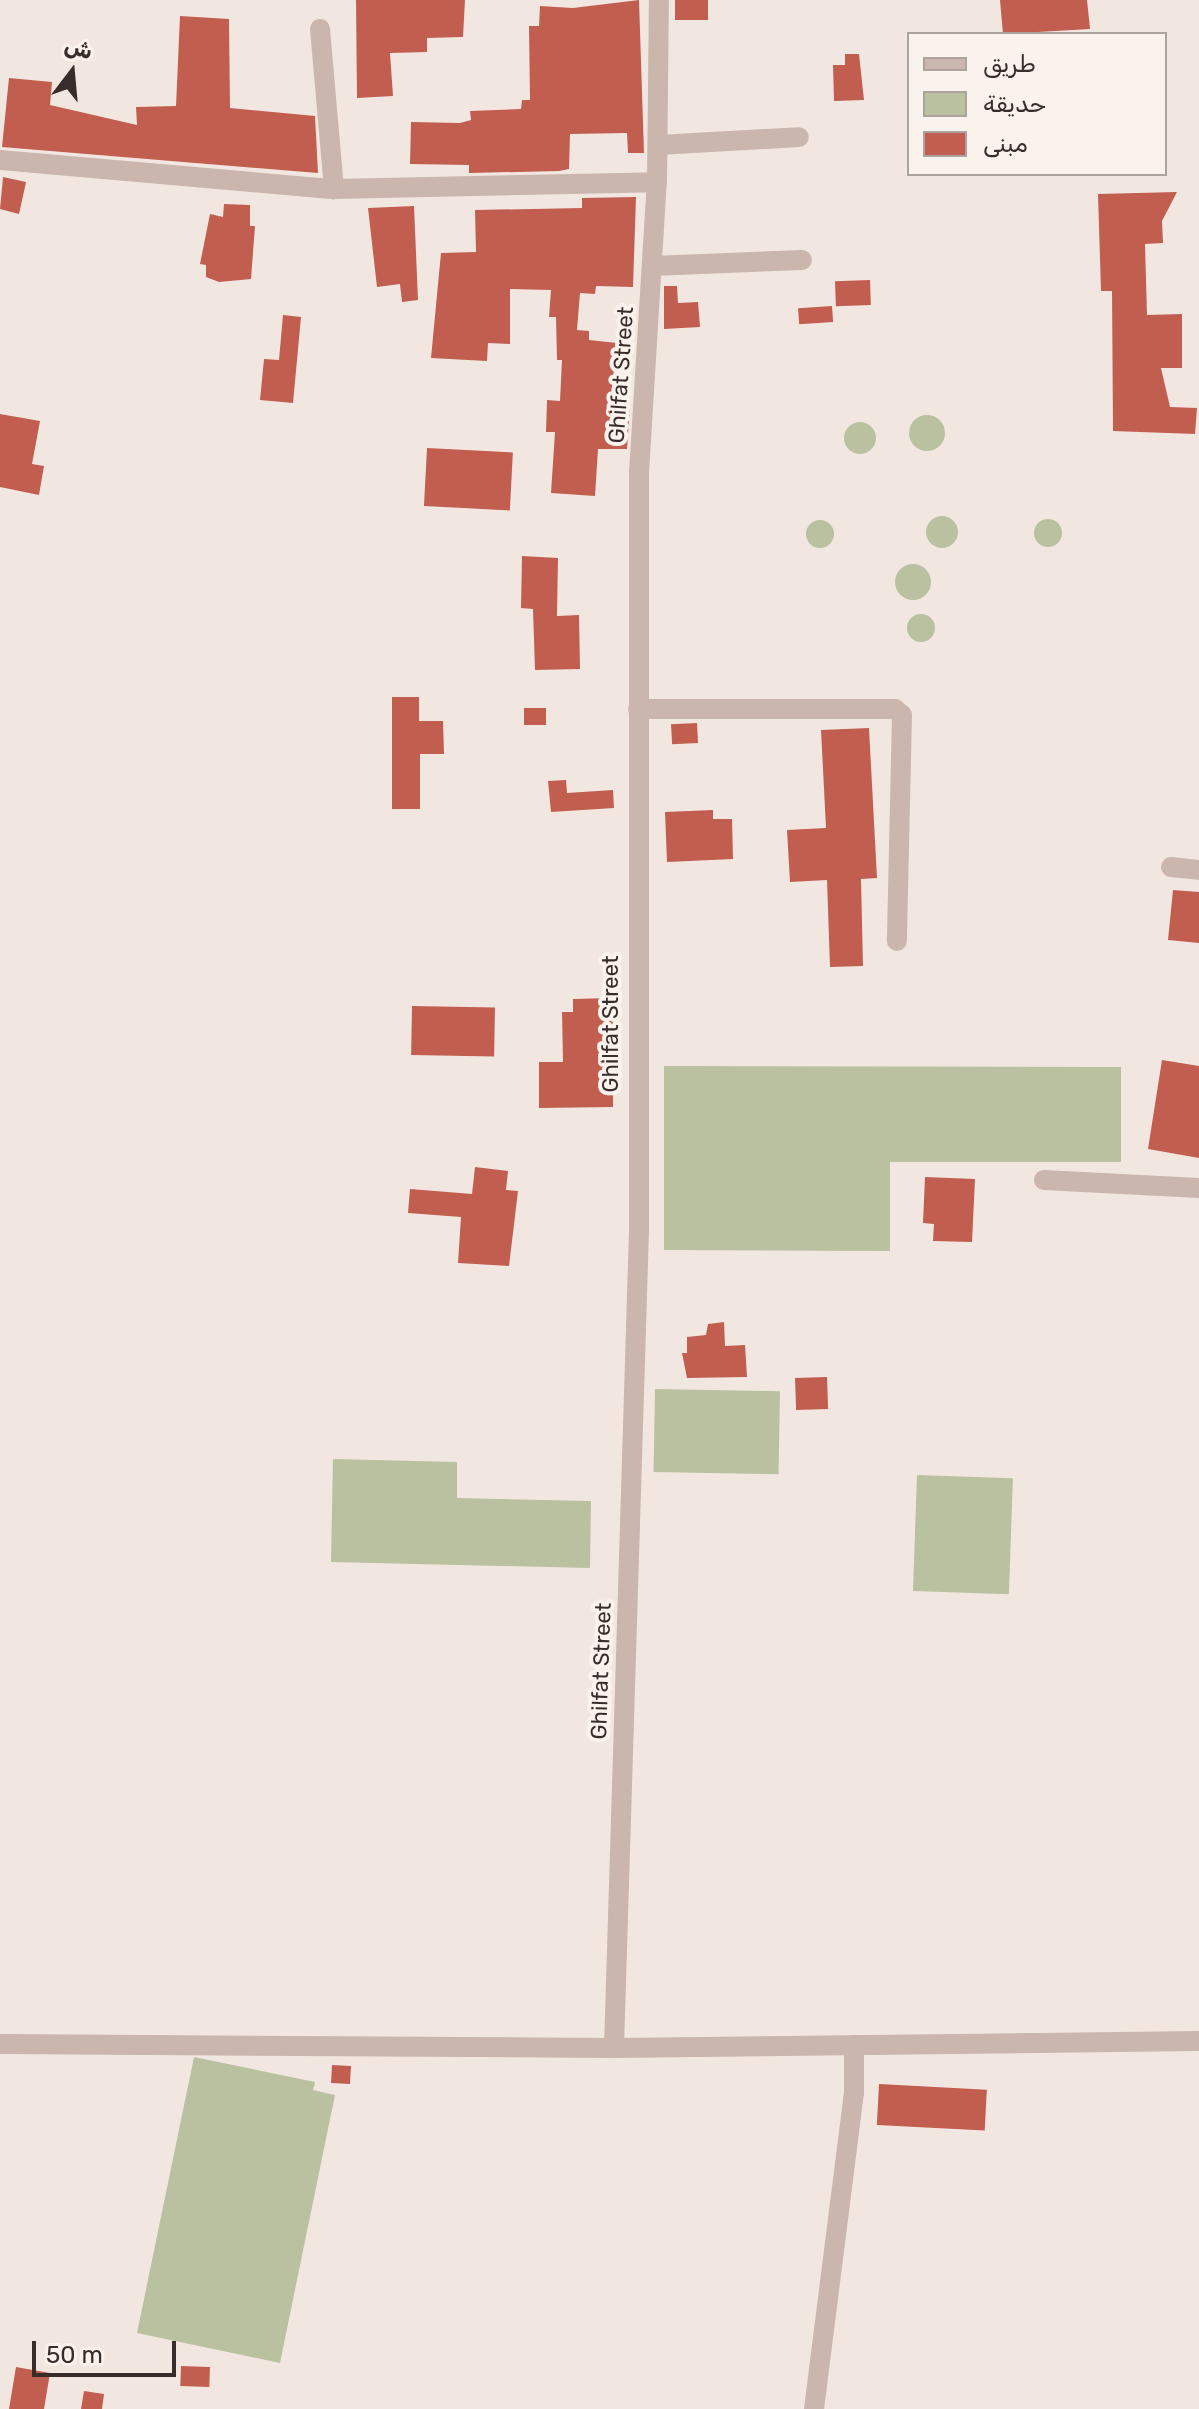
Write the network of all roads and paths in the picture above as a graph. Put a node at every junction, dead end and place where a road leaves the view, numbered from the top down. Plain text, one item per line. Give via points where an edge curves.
1 (659, 0) edge
2 (320, 29) dead end
3 (799, 137) dead end
4 (658, 145) junction
5 (0, 160) edge
6 (657, 182) junction
7 (334, 189) junction
8 (802, 260) dead end
9 (652, 266) junction
10 (638, 709) junction
11 (1171, 867) dead end
12 (1199, 870) edge
13 (897, 941) dead end
14 (1044, 1180) dead end
15 (1199, 1188) edge
16 (1199, 2041) edge
17 (0, 2044) edge
18 (854, 2045) junction
19 (614, 2048) junction
20 (814, 2409) edge

1 - 4 street, Ghilfat Street
2 - 7 street
3 - 4 street
4 - 6 street, Ghilfat Street
5 - 7 street
6 - 7 street
6 - 9 street, Ghilfat Street
8 - 9 street
9 - 10 street, Ghilfat Street via 639,473
10 - 13 street via 895,709 902,715
10 - 19 street, Ghilfat Street via 639,1228
11 - 12 street
14 - 15 street
16 - 18 street
17 - 19 street
18 - 19 street
18 - 20 street via 854,2093

